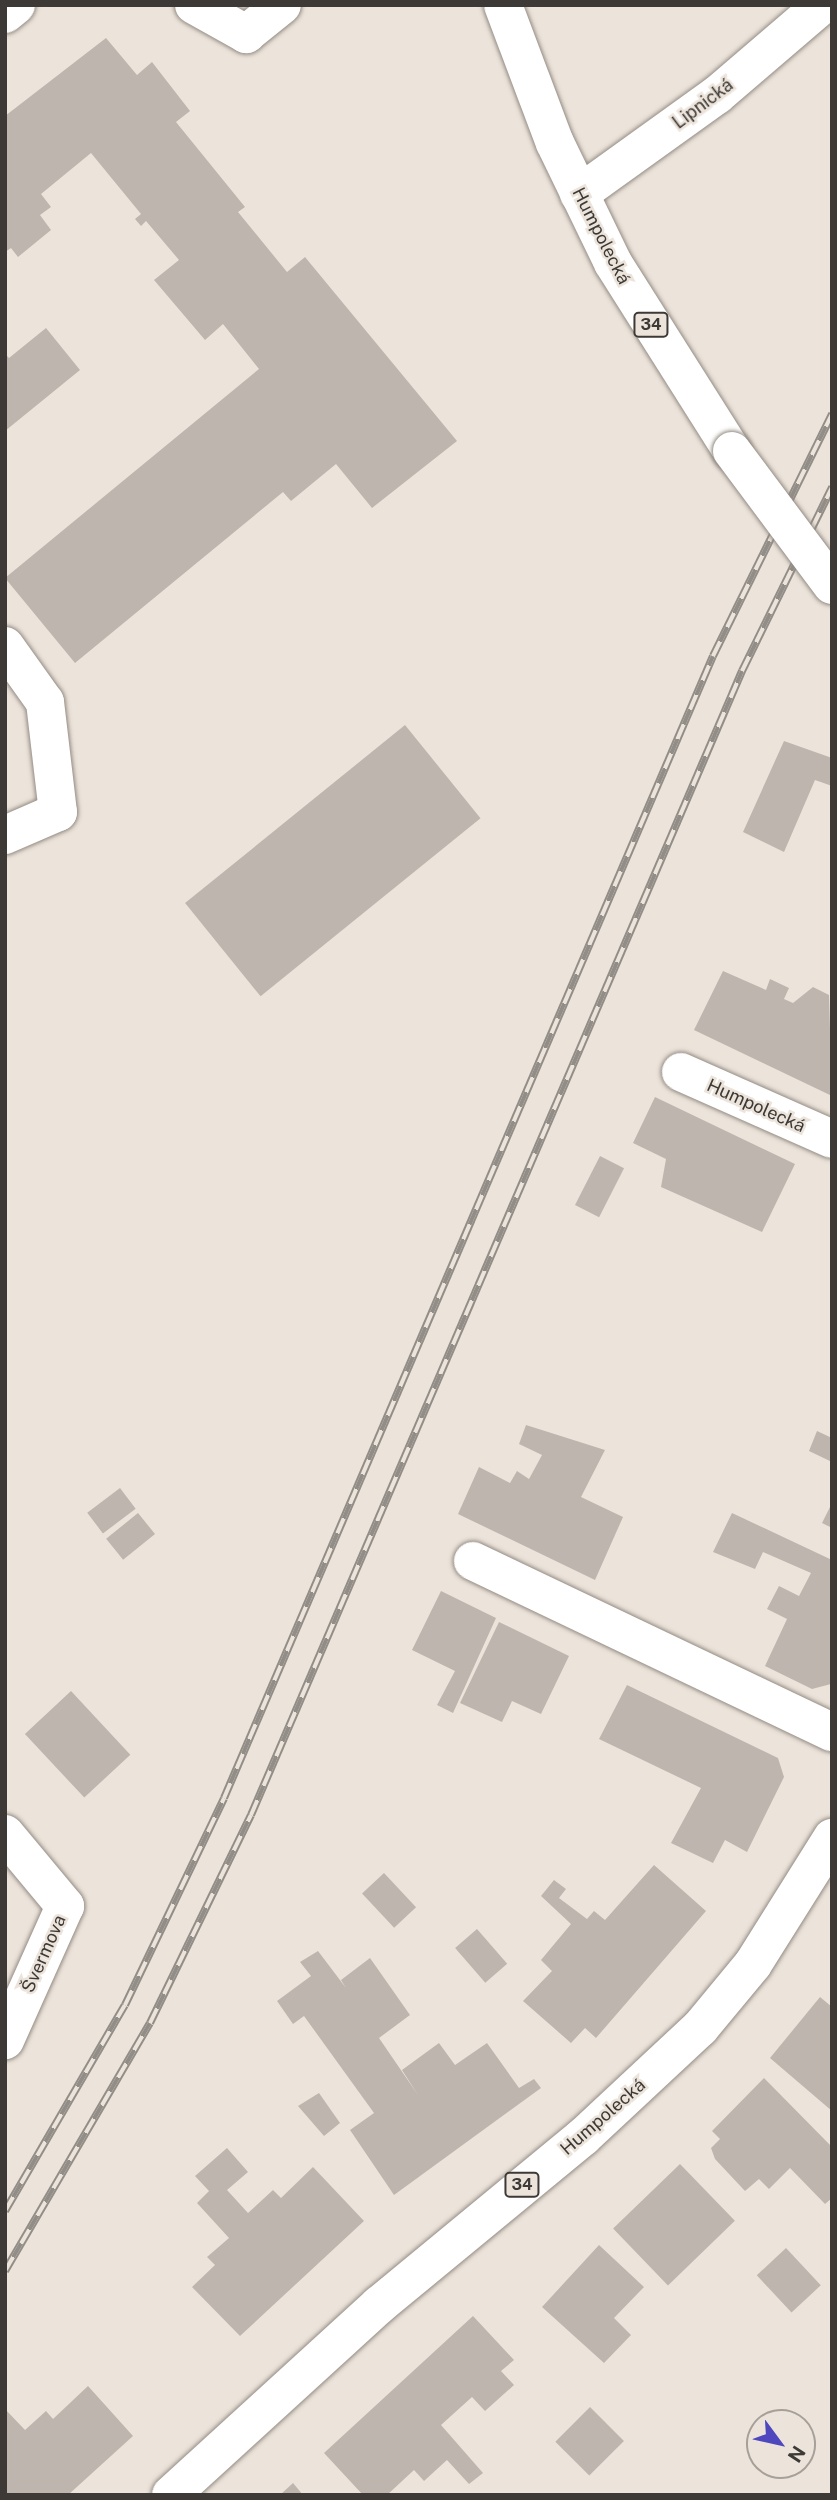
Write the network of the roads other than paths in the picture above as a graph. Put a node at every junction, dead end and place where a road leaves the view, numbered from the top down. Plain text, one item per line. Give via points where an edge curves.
1 (16, 5) edge
2 (194, 5) edge
3 (282, 5) edge
4 (502, 5) edge
5 (822, 5) edge
6 (5, 14) edge
7 (579, 194) junction
8 (832, 584) edge
9 (5, 646) edge
10 (5, 835) edge
11 (681, 1072) dead end
12 (832, 1139) edge
13 (473, 1561) dead end
14 (832, 1732) edge
15 (5, 1834) edge
16 (832, 1838) edge
17 (5, 2040) edge
18 (171, 2495) edge

1 - 6 main road
2 - 3 main road via 246,34
4 - 7 main road, Humpolecká / 34
5 - 7 main road, Lipnická via 717,95
7 - 8 main road, Humpolecká / 34, bridge via 620,275 732,451
9 - 10 main road via 45,702 58,812
11 - 12 main road, Humpolecká
13 - 14 main road
15 - 17 main road, Švermova via 65,1906
16 - 18 main road, Humpolecká / 34 via 753,1964 700,2028 583,2137 379,2305

